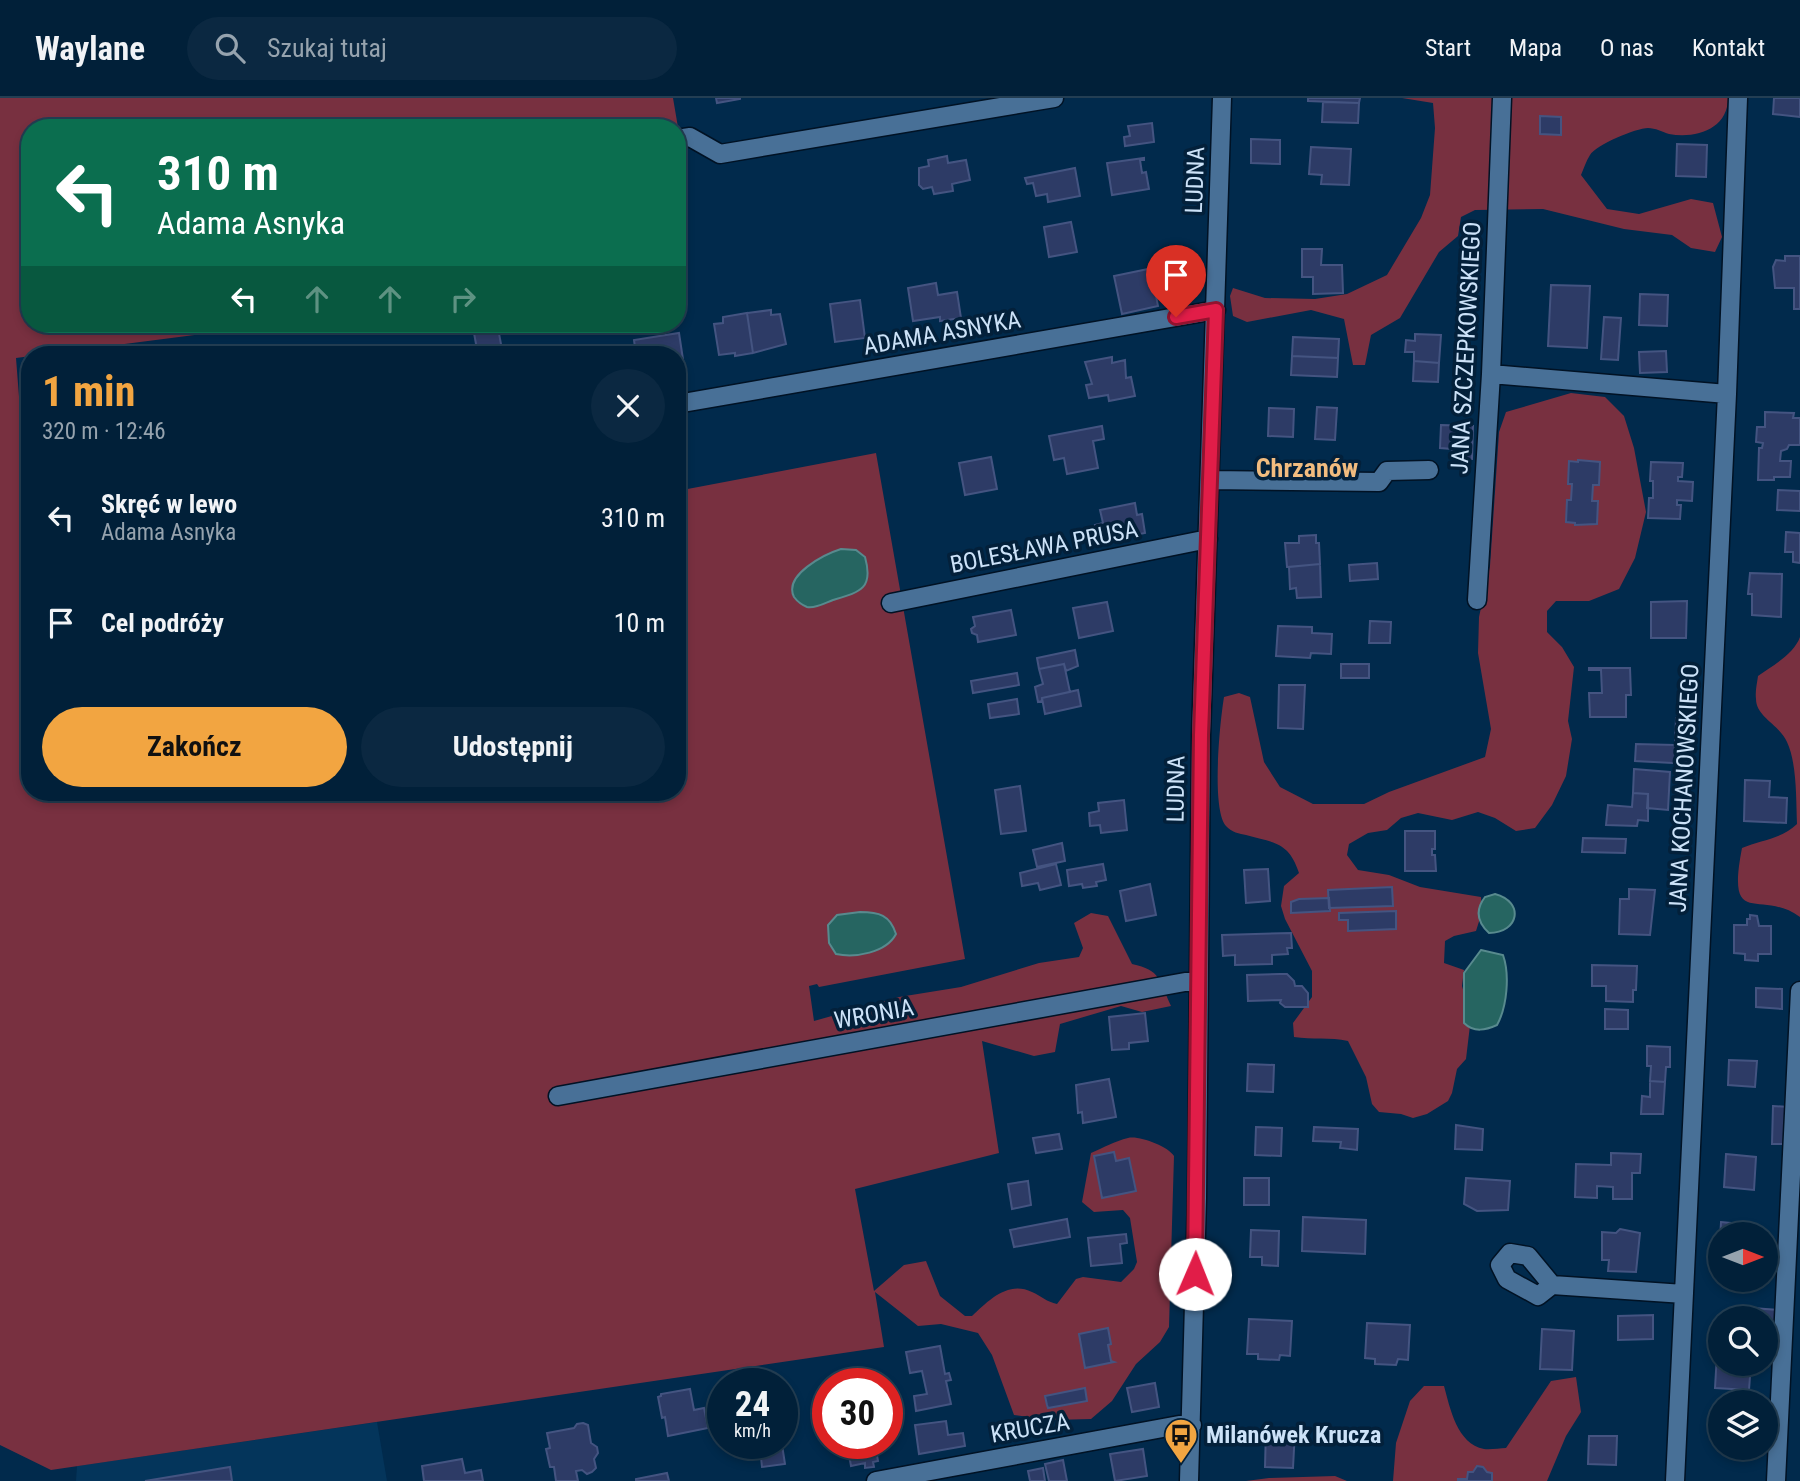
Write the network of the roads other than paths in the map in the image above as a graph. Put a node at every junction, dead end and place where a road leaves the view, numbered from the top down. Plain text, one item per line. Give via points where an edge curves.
1 (1054, 98) edge
2 (1222, 98) edge
3 (1502, 98) edge
4 (1738, 98) edge
5 (686, 138) edge
6 (1216, 310) junction
7 (1491, 374) junction
8 (1727, 394) junction
9 (686, 402) edge
10 (1429, 470) dead end
11 (1210, 480) junction
12 (1208, 539) junction
13 (1477, 600) dead end
14 (891, 603) dead end
15 (1198, 982) junction
16 (1800, 991) edge
17 (558, 1096) dead end
18 (1552, 1284) dead end
19 (1684, 1294) junction
20 (1192, 1425) junction
21 (876, 1481) edge
22 (1189, 1481) edge
23 (1675, 1481) edge
24 (1776, 1481) edge

1 - 5 street via 720,155
2 - 6 street, LUDNA
3 - 7 street, JANA SZCZEPKOWSKIEGO
4 - 8 street, JANA KOCHANOWSKIEGO
6 - 9 street, ADAMA ASNYKA
6 - 11 street, LUDNA
7 - 8 street
7 - 13 street, JANA SZCZEPKOWSKIEGO
8 - 19 street, JANA KOCHANOWSKIEGO
10 - 11 street via 1387,471 1379,482
11 - 12 street, LUDNA
12 - 14 street, BOLESŁAWA PRUSA
12 - 15 street, LUDNA
15 - 17 street, WRONIA
15 - 20 street, LUDNA
16 - 24 street
18 - 19 street
19 - 23 street, JANA KOCHANOWSKIEGO
20 - 21 street, KRUCZA
20 - 22 street, LUDNA

